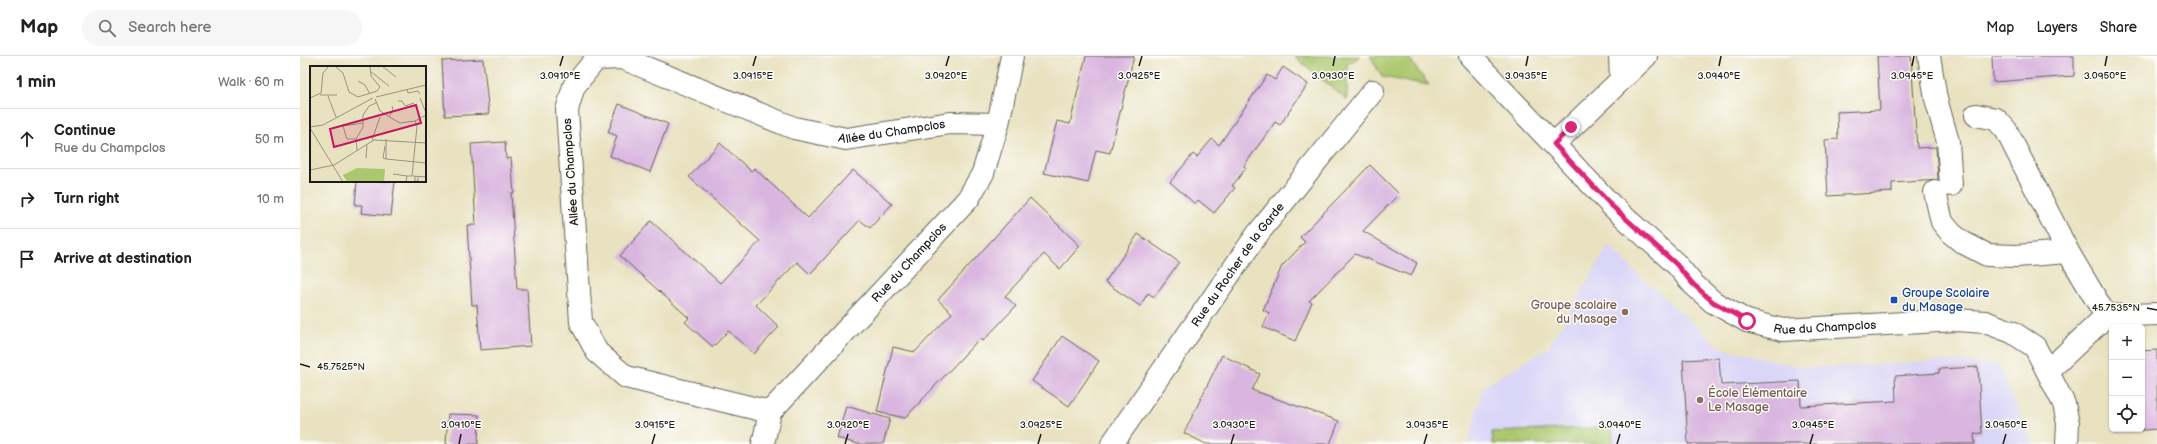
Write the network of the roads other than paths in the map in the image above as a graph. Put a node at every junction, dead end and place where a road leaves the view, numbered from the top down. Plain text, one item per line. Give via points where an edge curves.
1 (1012, 56) edge
2 (1470, 56) edge
3 (1620, 56) edge
4 (1646, 56) edge
5 (1929, 56) edge
6 (1620, 80) junction
7 (1373, 91) dead end
8 (1976, 115) dead end
9 (998, 124) junction
10 (1554, 144) junction
11 (2068, 252) junction
12 (2157, 314) edge
13 (2106, 316) junction
14 (2048, 371) junction
15 (770, 412) junction
16 (763, 444) edge
17 (1112, 444) edge
18 (2067, 444) edge

1 - 9 street, Rue du Champclos
2 - 10 street, Rue du Champclos
3 - 6 street
4 - 6 street
5 - 11 street via 1936,99 1948,142 1942,222 1951,234 1987,255 2016,256
6 - 10 street
7 - 17 street, Rue du Rocher de la Garde via 1256,236
8 - 11 street via 1996,119 2006,130
9 - 15 street, Rue du Champclos via 983,173 968,199
9 - 15 street, Allée du Champclos via 950,123 846,139 794,128 622,58 596,59 574,86 567,110 581,322 597,352 626,377
10 - 14 street, Rue du Champclos via 1612,206 1676,264 1693,284 1713,302 1747,321 1783,330 1956,320 1985,322 2012,332 2034,347
11 - 13 street
12 - 13 street
13 - 14 street
14 - 18 street, Rue du Champclos via 2064,404 2068,422
15 - 16 street

